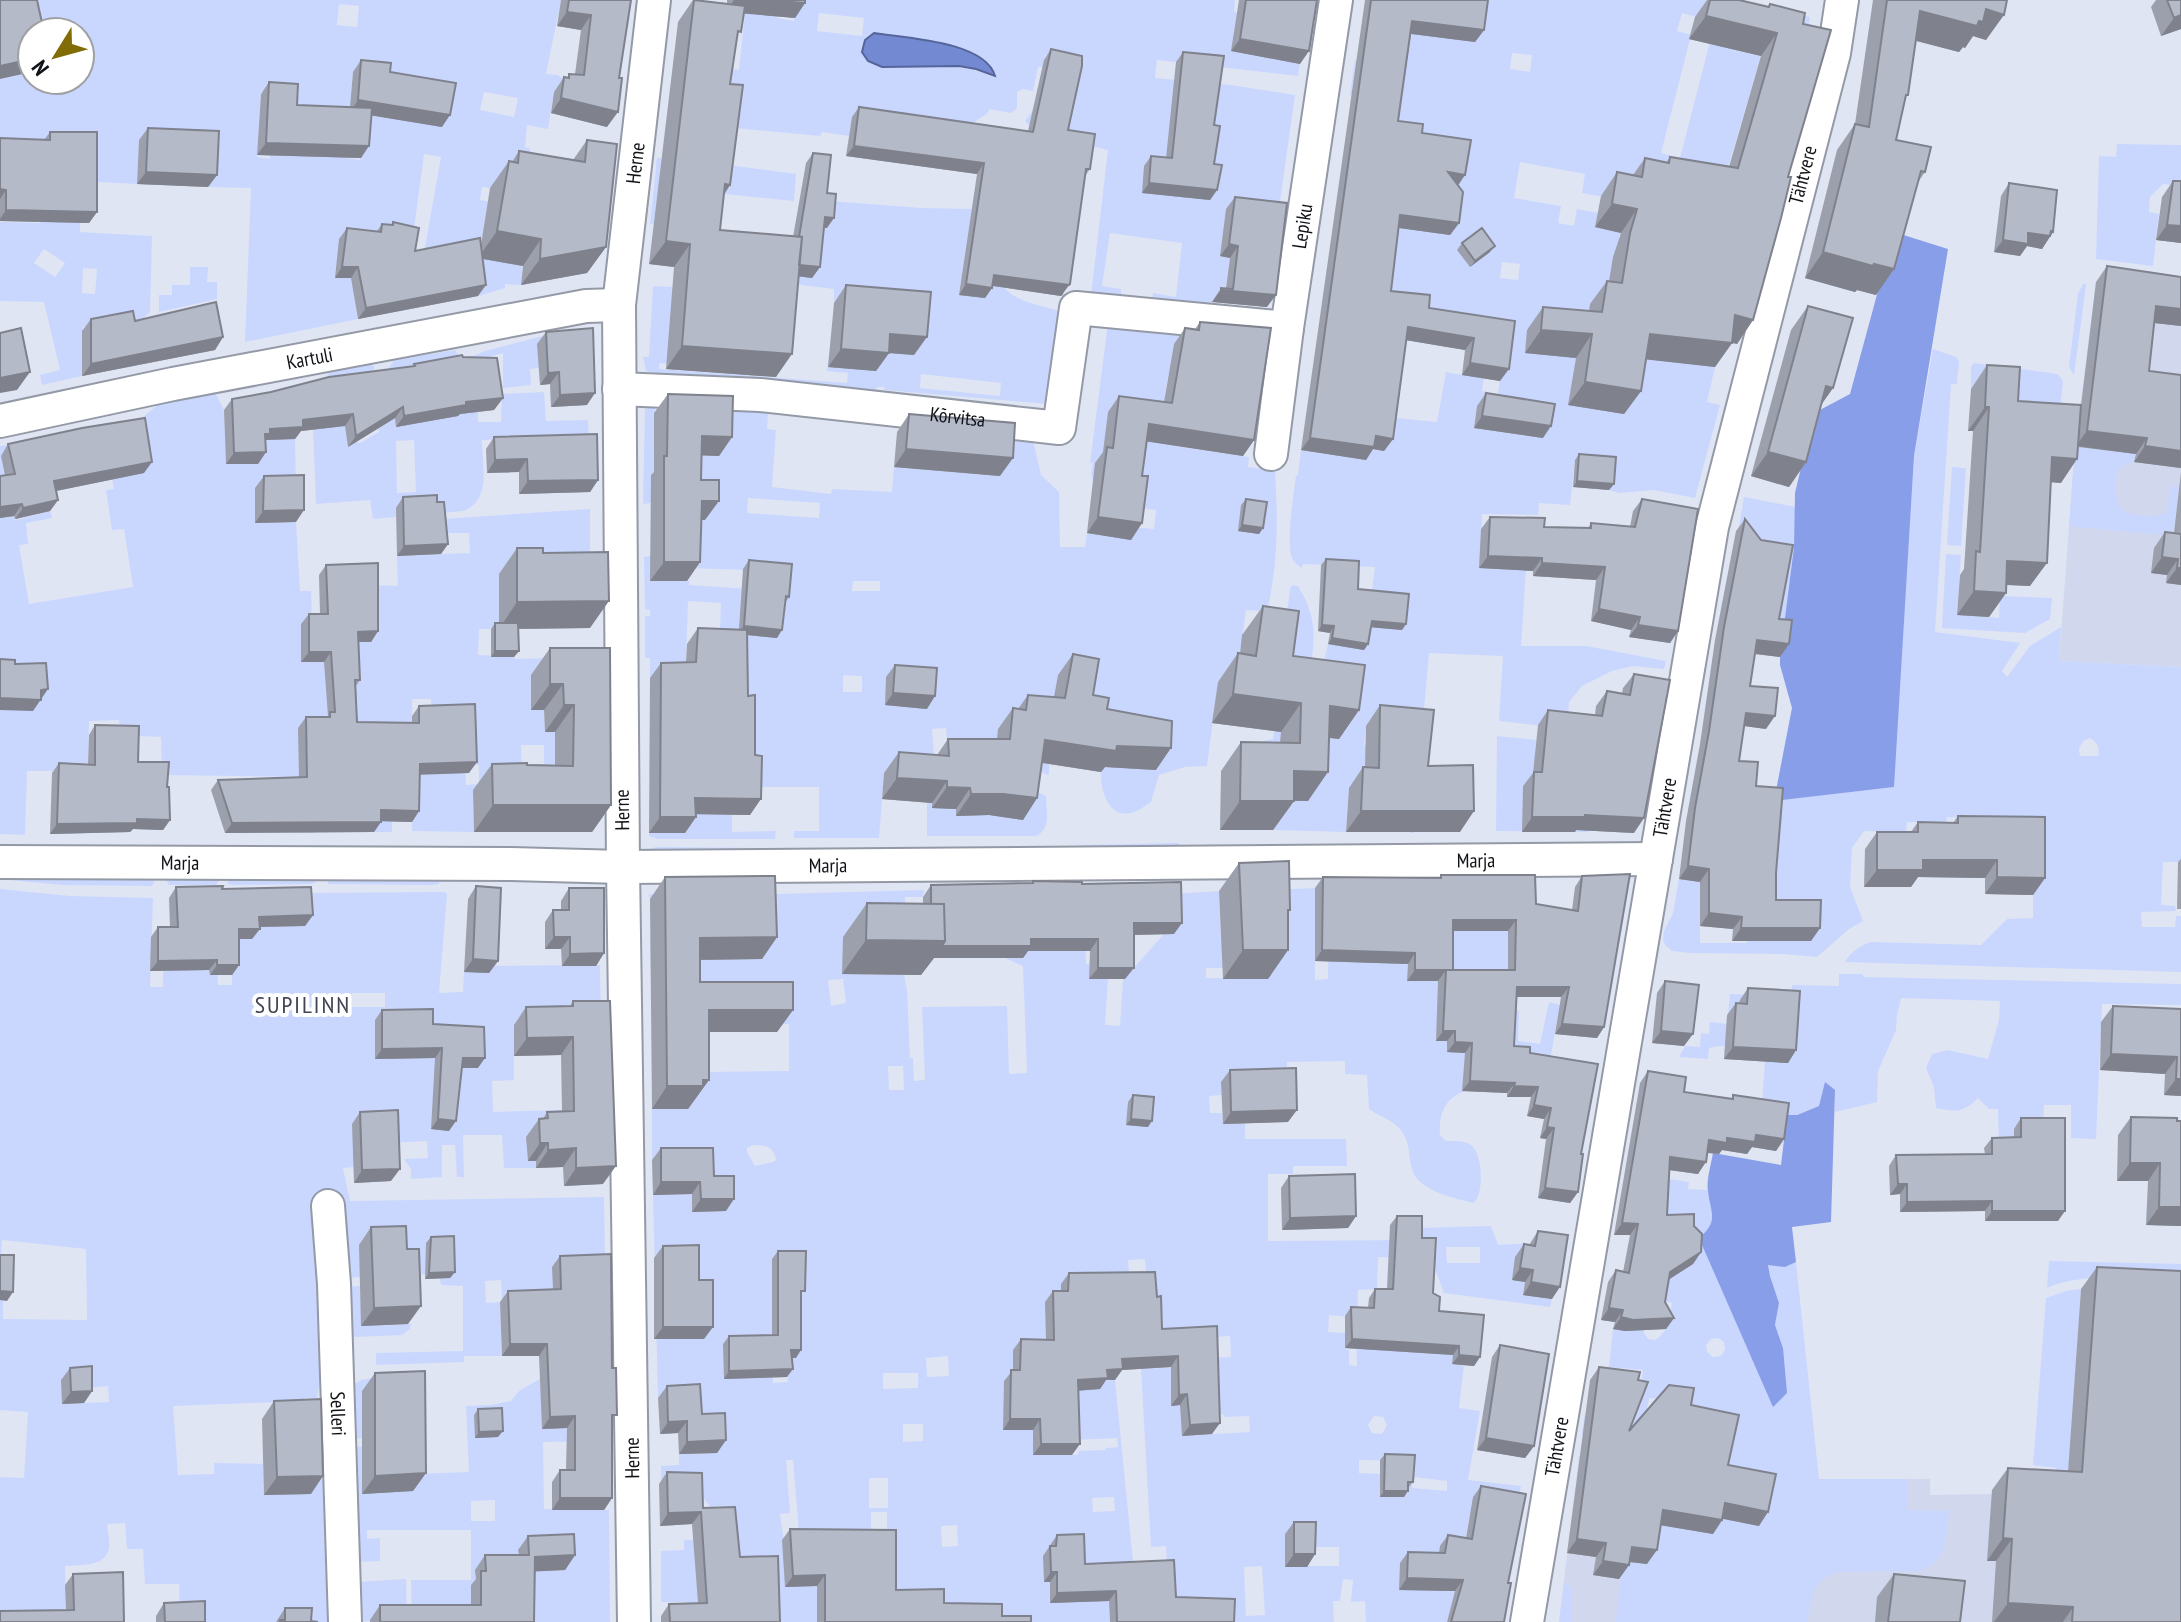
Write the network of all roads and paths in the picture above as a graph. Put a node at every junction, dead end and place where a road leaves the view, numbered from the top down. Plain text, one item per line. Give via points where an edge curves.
1 (654, 0) edge
2 (1336, 0) edge
3 (1842, 0) edge
4 (619, 305) junction
5 (1287, 328) junction
6 (619, 389) junction
7 (0, 421) edge
8 (1271, 454) dead end
9 (1656, 859) junction
10 (0, 862) edge
11 (623, 867) junction
12 (328, 1206) dead end
13 (345, 1622) edge
14 (634, 1622) edge
15 (1527, 1622) edge

1 - 4 street, Herne
2 - 5 street, Lepiku
3 - 9 street, Tähtvere via 1834,53 1712,527
4 - 6 street, Herne
4 - 7 street, Kartuli via 557,311
5 - 6 street, Kõrvitsa via 1076,308 1059,428 760,395
5 - 8 street, Lepiku
6 - 11 street, Herne
9 - 11 street, Marja
9 - 15 street, Tähtvere
10 - 11 street, Marja
11 - 14 street, Herne
12 - 13 street, Selleri

